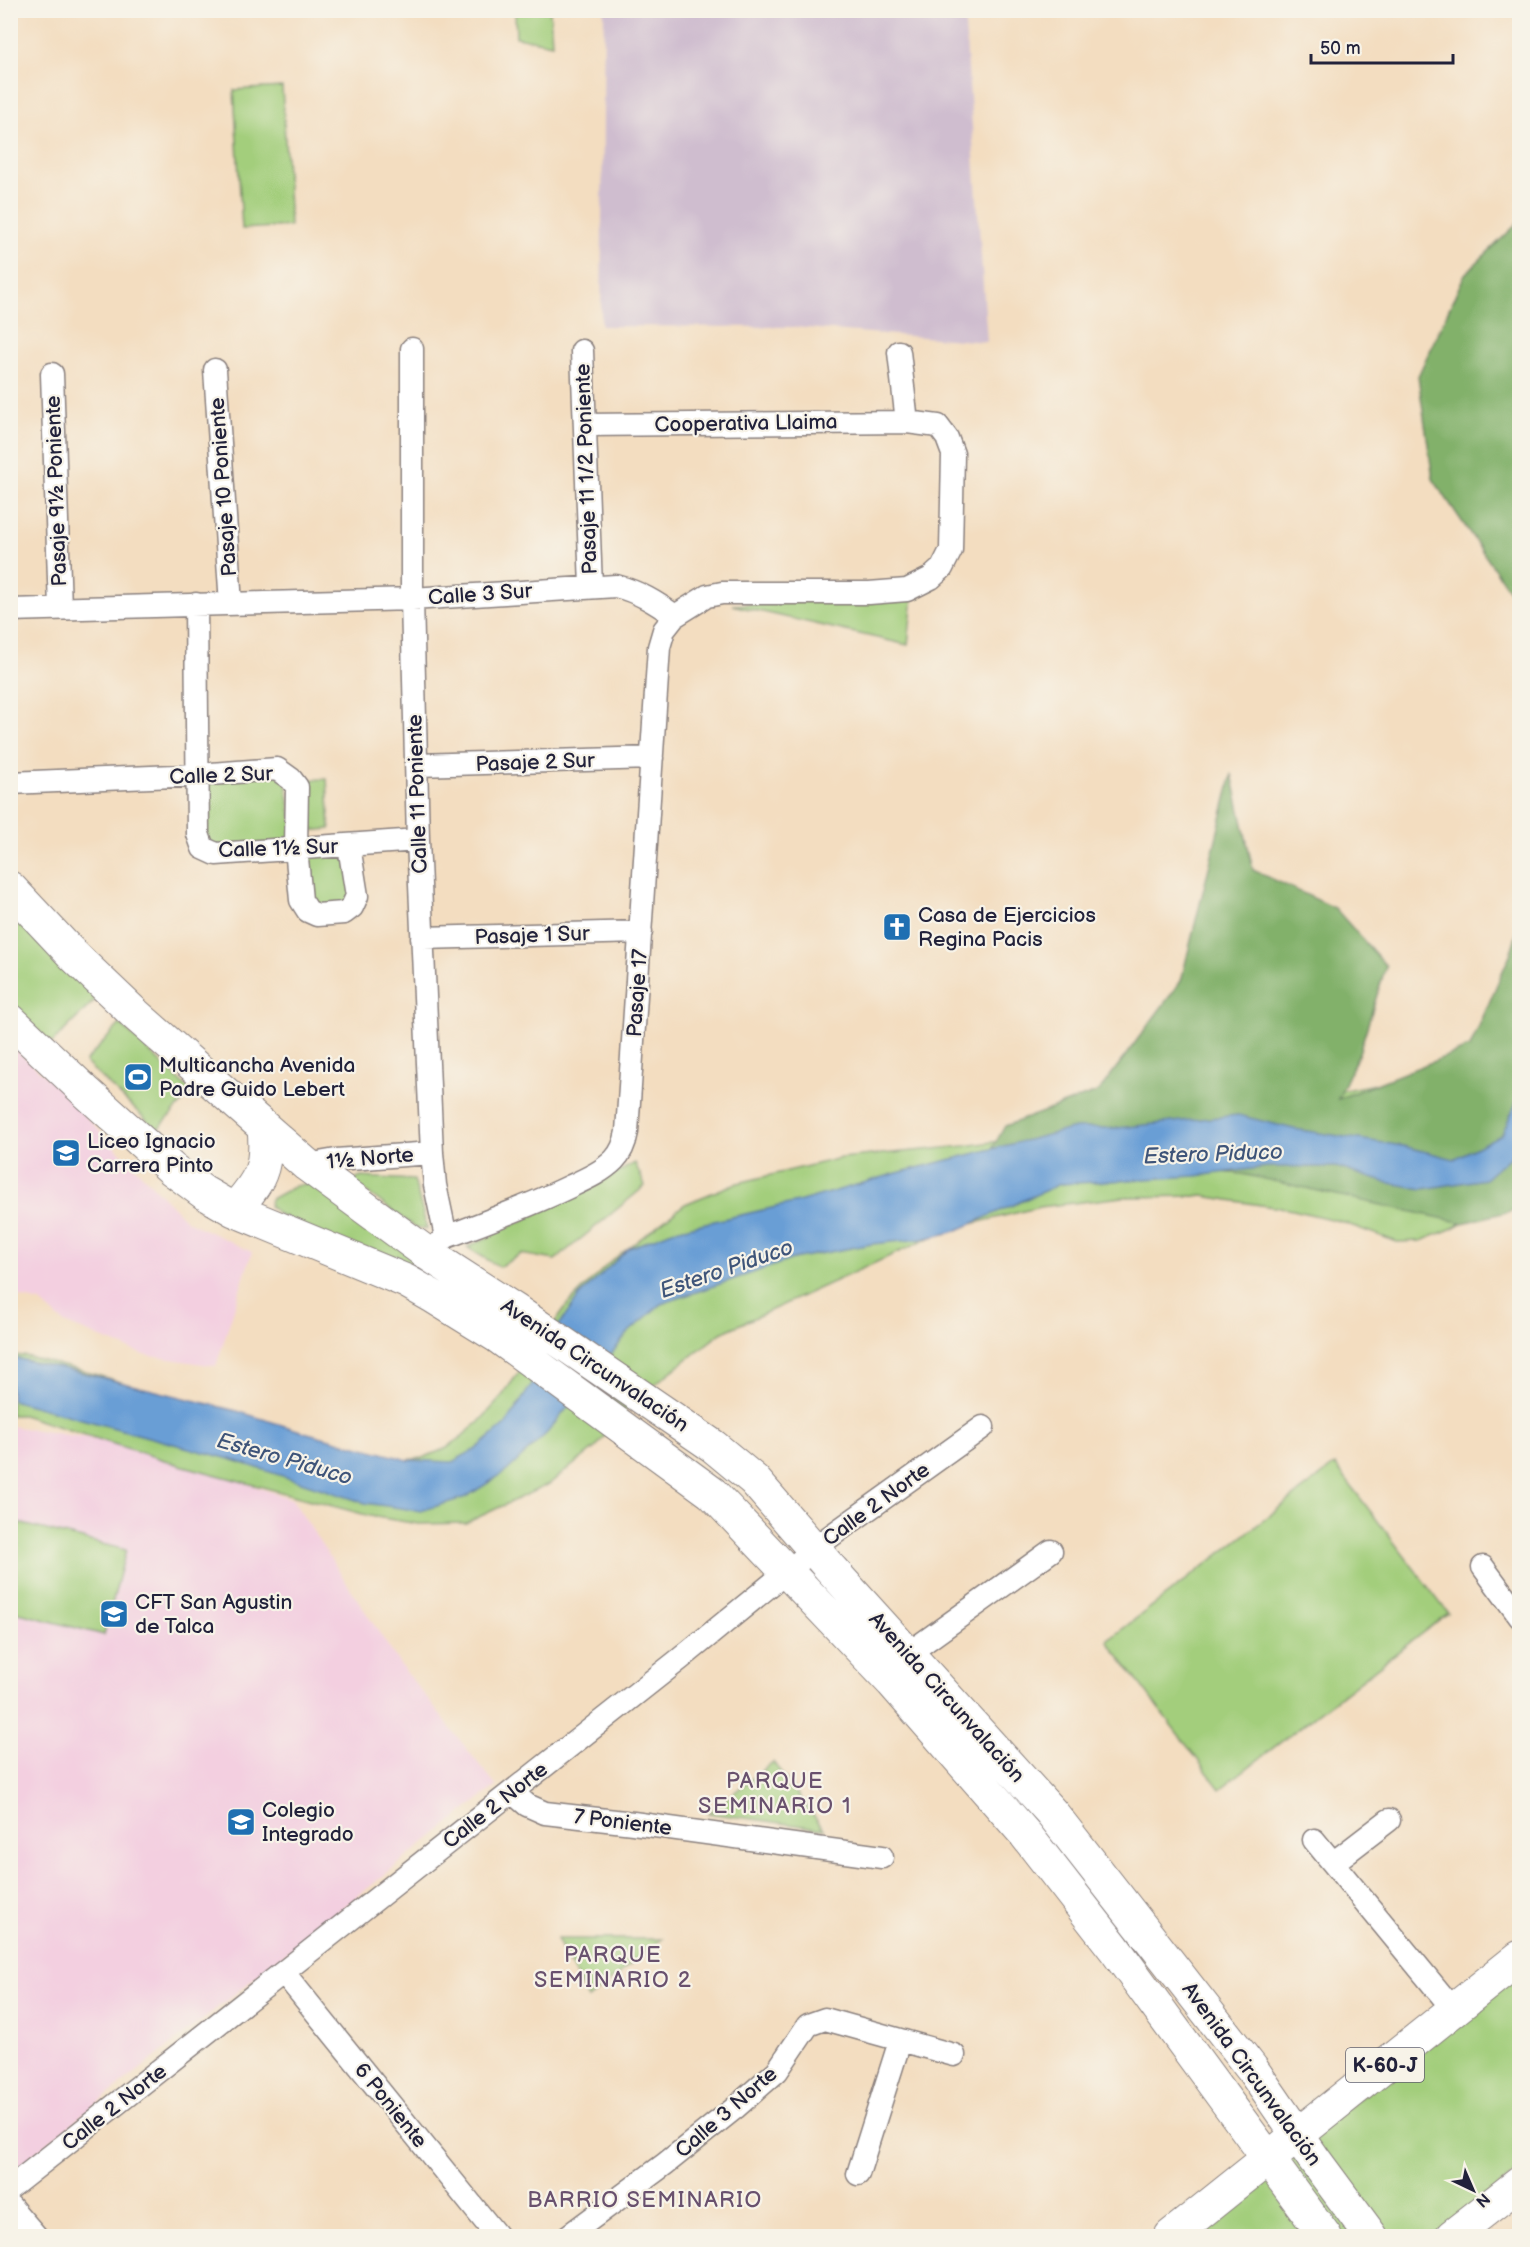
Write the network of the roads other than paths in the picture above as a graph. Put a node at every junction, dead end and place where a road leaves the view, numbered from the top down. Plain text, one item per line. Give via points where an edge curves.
1 (412, 349) dead end
2 (582, 351) dead end
3 (899, 352) dead end
4 (215, 370) dead end
5 (52, 374) dead end
6 (907, 422) junction
7 (585, 425) junction
8 (591, 587) junction
9 (412, 599) junction
10 (195, 604) junction
11 (231, 604) junction
12 (60, 608) junction
13 (10, 610) edge
14 (675, 616) junction
15 (652, 758) junction
16 (417, 765) junction
17 (198, 775) junction
18 (10, 783) edge
19 (418, 840) junction
20 (349, 846) junction
21 (296, 848) junction
22 (10, 888) edge
23 (641, 932) junction
24 (422, 938) junction
25 (10, 1020) edge
26 (264, 1129) junction
27 (432, 1153) junction
28 (307, 1165) junction
29 (244, 1199) junction
30 (437, 1245) junction
31 (506, 1323) junction
32 (983, 1427) dead end
33 (815, 1549) junction
34 (1051, 1551) dead end
35 (1483, 1567) dead end
36 (788, 1572) junction
37 (1520, 1617) edge
38 (909, 1653) junction
39 (512, 1792) junction
40 (1389, 1820) dead end
41 (1314, 1840) dead end
42 (882, 1857) dead end
43 (1334, 1863) junction
44 (1520, 1957) edge
45 (284, 1973) junction
46 (1452, 2009) junction
47 (900, 2041) junction
48 (954, 2055) dead end
49 (1298, 2135) junction
50 (1269, 2158) junction
51 (858, 2174) dead end
52 (1520, 2183) edge
53 (10, 2188) edge
54 (10, 2206) edge
55 (36, 2236) edge
56 (497, 2236) edge
57 (568, 2236) edge
58 (1171, 2236) edge
59 (1325, 2236) edge
60 (1371, 2236) edge
61 (1452, 2236) edge

1 - 9 street, Calle 11 Poniente
2 - 7 street, Pasaje 11 1/2 Poniente
3 - 6 street
4 - 11 street, Pasaje 10 Poniente
5 - 12 street, Pasaje 9½ Poniente
6 - 7 street, Cooperativa Llaima
6 - 14 street, Cooperativa Llaima via 938,426 953,454 951,550 942,568 931,578 907,590 722,593 706,596
7 - 8 street, Pasaje 11 1/2 Poniente
8 - 9 street, Calle 3 Sur
8 - 14 street, Calle 3 Sur via 634,590
9 - 11 street, Calle 3 Sur
9 - 16 street, Calle 11 Poniente
10 - 11 street, Calle 3 Sur
10 - 12 street, Calle 3 Sur
10 - 17 street, Calle 1½ Sur
12 - 13 street, Calle 3 Sur
14 - 15 street, Pasaje 17 via 664,630 659,647
15 - 16 street, Pasaje 2 Sur
15 - 23 street, Pasaje 17
16 - 19 street, Calle 11 Poniente
17 - 18 street, Calle 2 Sur
17 - 21 street, Calle 2 Sur via 277,770 285,774 297,787
17 - 21 street, Calle 1½ Sur via 198,834 203,848 216,854
19 - 20 street, Calle 1½ Sur
19 - 24 street, Calle 11 Poniente
20 - 21 street, Calle 1½ Sur
20 - 21 street, Calle 2 Sur via 357,896 352,907 344,913 317,915 301,900
22 - 26 main road, Avenida Circunvalación via 73,955
23 - 24 street, Pasaje 1 Sur
23 - 30 street, Pasaje 17 via 624,1148 604,1169 583,1180
24 - 27 street, Calle 11 Poniente
25 - 29 main road via 202,1192
26 - 28 main road, Avenida Circunvalación
26 - 29 main road via 267,1152 263,1169
27 - 28 street, 1½ Norte
27 - 30 street, Calle 11 Poniente
28 - 29 main road
28 - 30 main road, Avenida Circunvalación
29 - 31 main road via 406,1281
30 - 31 main road, Avenida Circunvalación
31 - 33 main road, Avenida Circunvalación via 714,1446 754,1480
31 - 36 main road, Avenida Circunvalación via 712,1493
32 - 33 street, Calle 2 Norte
33 - 36 street, Calle 2 Norte
33 - 38 main road, Avenida Circunvalación
34 - 38 street
35 - 37 street
36 - 39 street, Calle 2 Norte
36 - 50 main road, Avenida Circunvalación via 892,1682 1026,1835
38 - 49 main road, Avenida Circunvalación via 1059,1822 1252,2069
39 - 42 street, 7 Poniente via 545,1813
39 - 45 street, Calle 2 Norte
40 - 43 street
41 - 43 street
43 - 46 street
44 - 46 main road, K-60-J
45 - 53 street, Calle 2 Norte
45 - 56 street, 6 Poniente
46 - 49 main road, K-60-J
47 - 48 street, Calle 3 Norte
47 - 51 street
47 - 57 street, Calle 3 Norte via 825,2019 808,2025 777,2071 735,2108
49 - 50 main road
49 - 60 main road, Avenida Circunvalación
50 - 58 main road
50 - 59 main road, Avenida Circunvalación
52 - 61 main road
54 - 55 street

